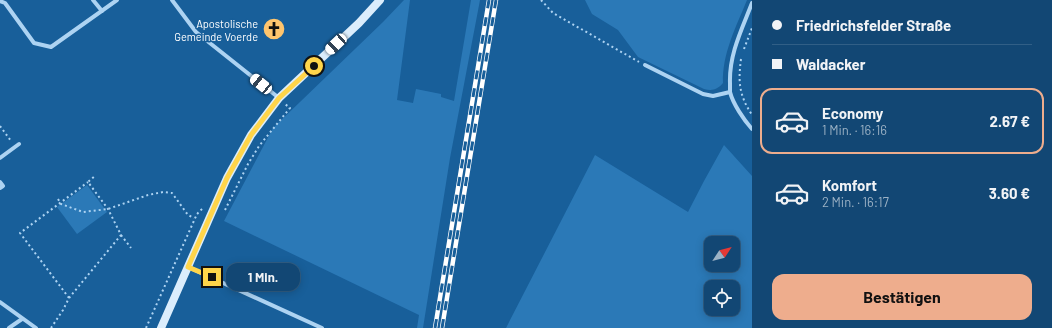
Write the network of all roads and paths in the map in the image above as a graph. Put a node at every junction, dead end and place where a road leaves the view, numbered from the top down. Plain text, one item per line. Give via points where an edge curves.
1 (93, 0) edge
2 (118, 0) edge
3 (172, 0) edge
4 (380, 0) edge
5 (541, 0) edge
6 (0, 1) edge
7 (752, 3) edge
8 (102, 12) junction
9 (752, 28) edge
10 (743, 51) dead end
11 (741, 57) dead end
12 (645, 65) joint
13 (730, 92) junction
14 (279, 98) junction
15 (752, 115) edge
16 (0, 126) edge
17 (752, 129) edge
18 (17, 145) joint
19 (0, 158) edge
20 (95, 176) dead end
21 (0, 182) edge
22 (88, 182) junction
23 (0, 188) edge
24 (58, 199) dead end
25 (61, 203) junction
26 (108, 209) junction
27 (223, 214) dead end
28 (206, 224) junction
29 (121, 235) junction
30 (131, 248) dead end
31 (188, 267) junction
32 (69, 298) junction
33 (0, 302) edge
34 (22, 319) junction
35 (9, 328) edge
36 (36, 328) edge
37 (51, 328) edge
38 (161, 328) edge
39 (322, 328) edge

1 - 8 street
2 - 8 street
3 - 14 street via 196,32
4 - 14 main road
5 - 12 path via 553,13
6 - 8 street via 5,3 34,43 51,47
7 - 13 street via 731,60
9 - 10 path
11 - 15 path via 739,82
12 - 13 street via 704,94 713,96
13 - 17 street via 744,120
14 - 27 path via 290,108 259,146
14 - 28 main road via 251,135 227,178
16 - 18 path
18 - 19 street
20 - 22 path
21 - 23 street via 3,186
22 - 25 path
22 - 26 path
24 - 25 path
25 - 26 path via 83,212
25 - 32 path via 20,233
26 - 28 path via 148,195 172,193 188,215
26 - 29 path
28 - 31 main road
29 - 30 path
29 - 32 path
31 - 38 main road
31 - 39 street
32 - 37 path
33 - 34 street
34 - 35 street
34 - 36 street

